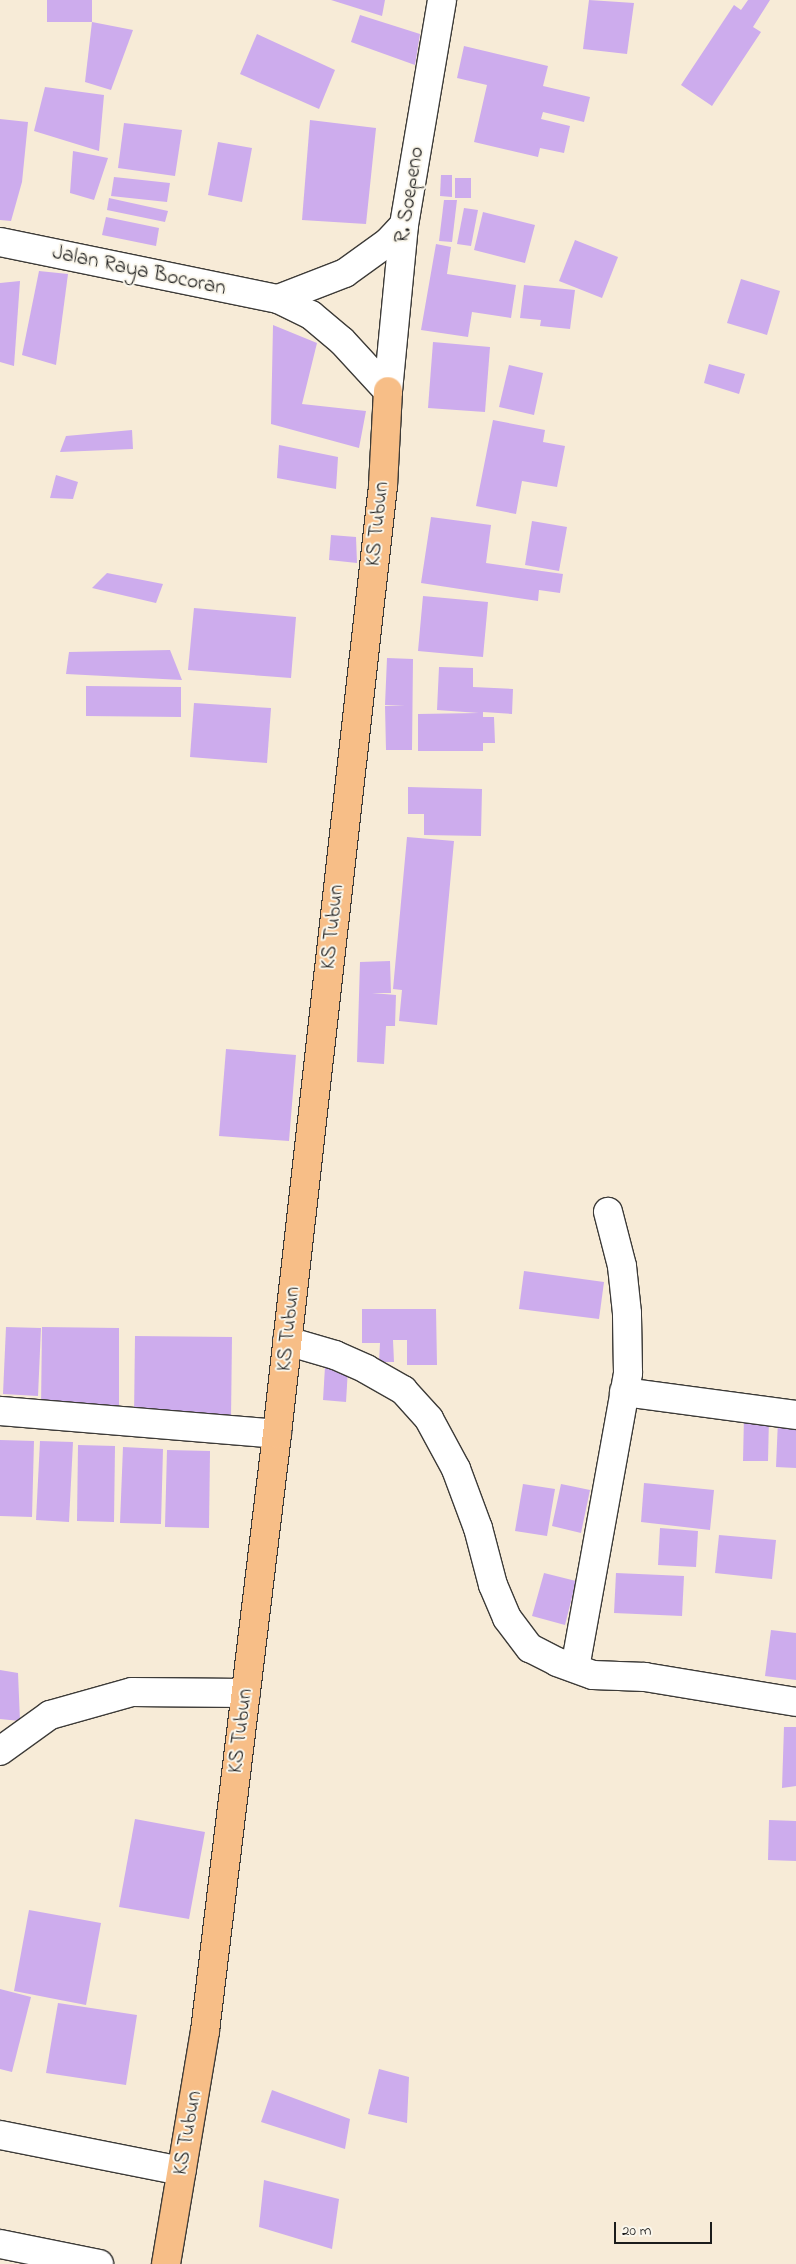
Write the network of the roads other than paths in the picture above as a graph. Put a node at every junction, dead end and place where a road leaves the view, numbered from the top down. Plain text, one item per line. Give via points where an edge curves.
1 (442, 0) edge
2 (404, 225) junction
3 (0, 242) edge
4 (278, 299) junction
5 (388, 391) junction
6 (608, 1212) dead end
7 (287, 1341) junction
8 (624, 1392) junction
9 (0, 1410) edge
10 (796, 1415) edge
11 (277, 1434) junction
12 (575, 1668) junction
13 (246, 1693) junction
14 (796, 1702) edge
15 (0, 1752) edge
16 (0, 2135) edge
17 (181, 2171) junction
18 (0, 2244) edge
19 (99, 2264) edge
20 (166, 2264) edge

1 - 2 street, R. Soepeno
2 - 4 street via 388,242 345,273
2 - 5 street, R. Soepeno
3 - 4 street, Jalan Raya Bocoran
4 - 5 street, Jalan Raya Bocoran via 311,315 342,341
5 - 7 main road, KS Tubun via 382,486
6 - 8 street via 622,1266 627,1313 628,1373
7 - 11 main road, KS Tubun
7 - 12 street via 335,1355 366,1369 403,1390 429,1419 456,1469 478,1528 493,1586 507,1618 530,1648
8 - 10 street
8 - 12 street
9 - 11 street
11 - 13 main road, KS Tubun
12 - 14 street via 593,1675 645,1677
13 - 15 street via 132,1692 50,1715
13 - 17 main road, KS Tubun via 205,2032
16 - 17 street
17 - 20 main road, KS Tubun
18 - 19 street

